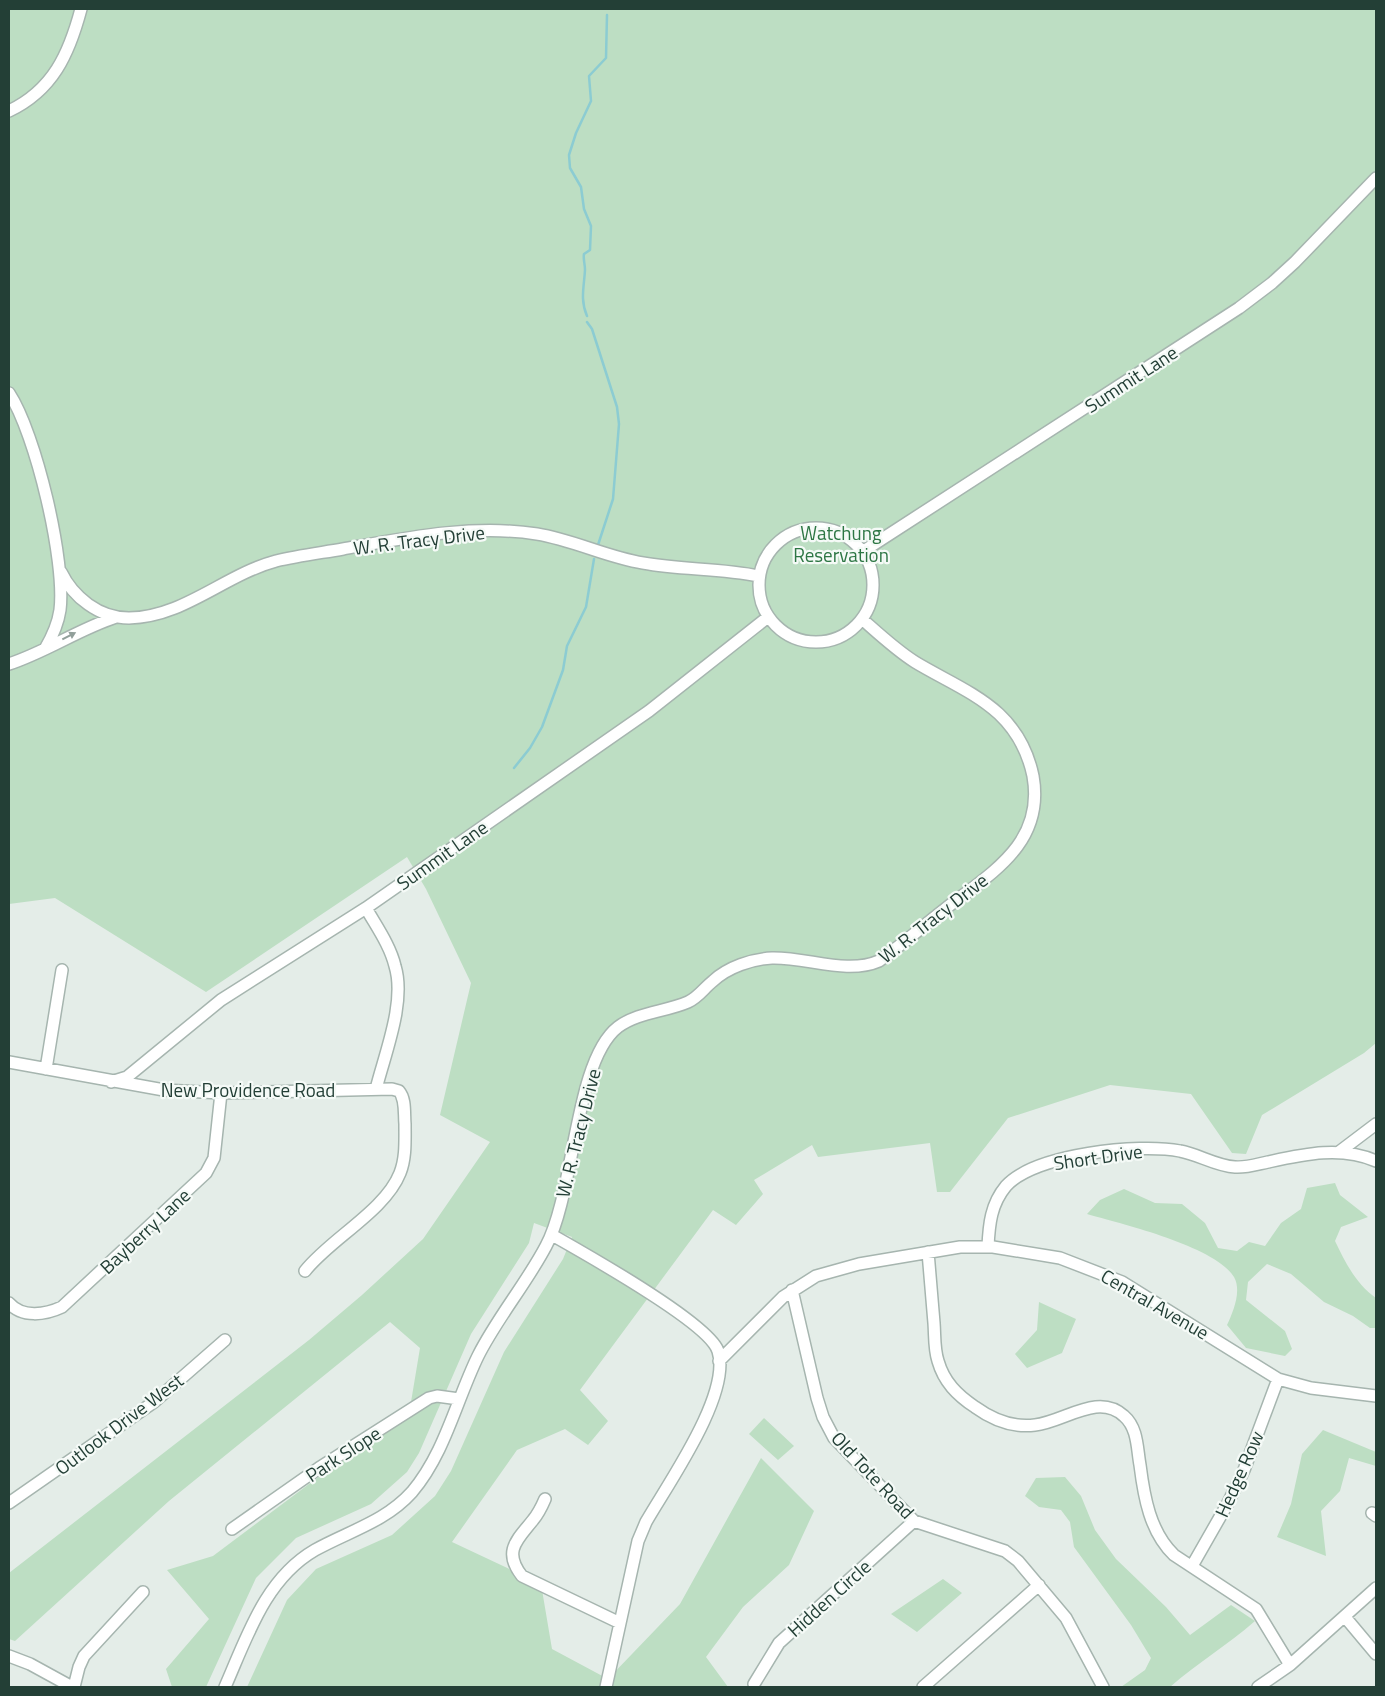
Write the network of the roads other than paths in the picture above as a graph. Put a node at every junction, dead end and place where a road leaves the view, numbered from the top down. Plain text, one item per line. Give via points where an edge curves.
1 (81, 9) edge
2 (9, 112) edge
3 (1376, 178) edge
4 (9, 393) edge
5 (862, 552) junction
6 (60, 572) junction
7 (759, 576) junction
8 (116, 617) junction
9 (768, 617) junction
10 (862, 619) junction
11 (45, 649) junction
12 (9, 664) edge
13 (366, 908) junction
14 (62, 970) dead end
15 (9, 1062) edge
16 (46, 1069) junction
17 (111, 1082) junction
18 (376, 1089) junction
19 (221, 1093) junction
20 (1376, 1124) edge
21 (1339, 1152) junction
22 (1376, 1161) edge
23 (552, 1236) junction
24 (988, 1247) junction
25 (928, 1252) junction
26 (305, 1272) dead end
27 (792, 1290) junction
28 (10, 1306) edge
29 (225, 1340) dead end
30 (720, 1361) junction
31 (1278, 1379) junction
32 (1376, 1396) edge
33 (459, 1399) junction
34 (545, 1499) dead end
35 (9, 1503) edge
36 (914, 1521) junction
37 (232, 1528) dead end
38 (1192, 1566) junction
39 (1040, 1585) junction
40 (1376, 1588) edge
41 (143, 1592) dead end
42 (1345, 1617) junction
43 (620, 1623) junction
44 (1376, 1654) edge
45 (9, 1656) edge
46 (1290, 1665) junction
47 (754, 1684) dead end
48 (73, 1687) edge
49 (225, 1687) edge
50 (606, 1687) edge
51 (923, 1687) edge
52 (1103, 1687) edge
53 (1258, 1687) edge

1 - 2 street via 72,40 59,67 41,89
3 - 5 street, Summit Lane via 1295,262 1239,308
4 - 6 street, W. R. Tracy Drive via 31,438
5 - 7 street via 848,538 831,530 812,528 793,532 777,543 765,558
5 - 10 street via 870,568 873,585 870,603
6 - 8 street, W. R. Tracy Drive via 83,600
6 - 11 street, W. R. Tracy Drive via 60,610
7 - 8 street, W. R. Tracy Drive via 623,559 537,534 455,532 275,562 234,578 178,607 142,617
7 - 9 street via 762,604
11 -> 8 street, W. R. Tracy Drive
9 - 10 street via 788,635 814,642 832,640 849,632
9 - 13 street, Summit Lane via 649,711
10 - 23 street, W. R. Tracy Drive via 914,661 972,694 1009,725 1030,763 1035,788 1033,816 1028,831 1006,861 879,961 857,966 780,958 752,962 720,975 692,1000 636,1017 618,1027 605,1040 592,1070
11 - 12 street, W. R. Tracy Drive
13 - 17 street, Summit Lane via 221,1000 127,1077
13 - 18 street via 393,958 398,984 397,1002
14 - 16 street
15 - 16 street, New Providence Road
16 - 17 street, New Providence Road
17 - 19 street, New Providence Road via 164,1090
18 - 19 street, New Providence Road
18 - 26 street, New Providence Road via 399,1091 403,1098 403,1164 386,1195
19 - 28 street, Bayberry Lane via 214,1158 206,1173 70,1302 55,1310 39,1313 24,1312
20 - 21 street
21 - 22 street, Short Drive
21 - 24 street, Short Drive via 1234,1167 1179,1151 1157,1149 1103,1152 1046,1164 1022,1173 1000,1194 991,1214
23 - 30 street via 635,1283 708,1336 718,1351
23 - 33 street, W. R. Tracy Drive via 484,1346
24 - 25 street, Central Avenue via 960,1246
24 - 31 street, Central Avenue via 1027,1250 1060,1258 1122,1282
25 - 27 street, Central Avenue via 826,1272
25 - 38 street via 936,1354 956,1393 988,1416 1020,1426 1042,1424 1092,1407 1107,1407 1121,1413 1134,1431 1152,1522 1164,1546
27 - 30 street, Central Avenue
27 - 36 street, Old Tote Road via 817,1398 834,1438
29 - 35 street, Outlook Drive West via 154,1402
30 - 43 street via 714,1398 703,1424 641,1531
31 - 32 street, Central Avenue via 1311,1388
31 - 38 street, Hedge Row via 1244,1470
33 - 37 street, Park Slope via 430,1398
33 - 49 street, W. R. Tracy Drive via 434,1459 406,1498 376,1521 313,1551 280,1579 259,1611
34 - 43 street via 533,1521 515,1542 513,1555 518,1570 522,1576
36 - 39 street, Old Tote Road via 1005,1551
36 - 47 street, Hidden Circle via 779,1643
38 - 46 street via 1256,1609
39 - 51 street
39 - 52 street, Old Tote Road via 1066,1618
40 - 42 street
41 - 48 street via 84,1656
42 - 44 street
42 - 46 street
43 - 50 street
45 - 48 street
46 - 53 street

